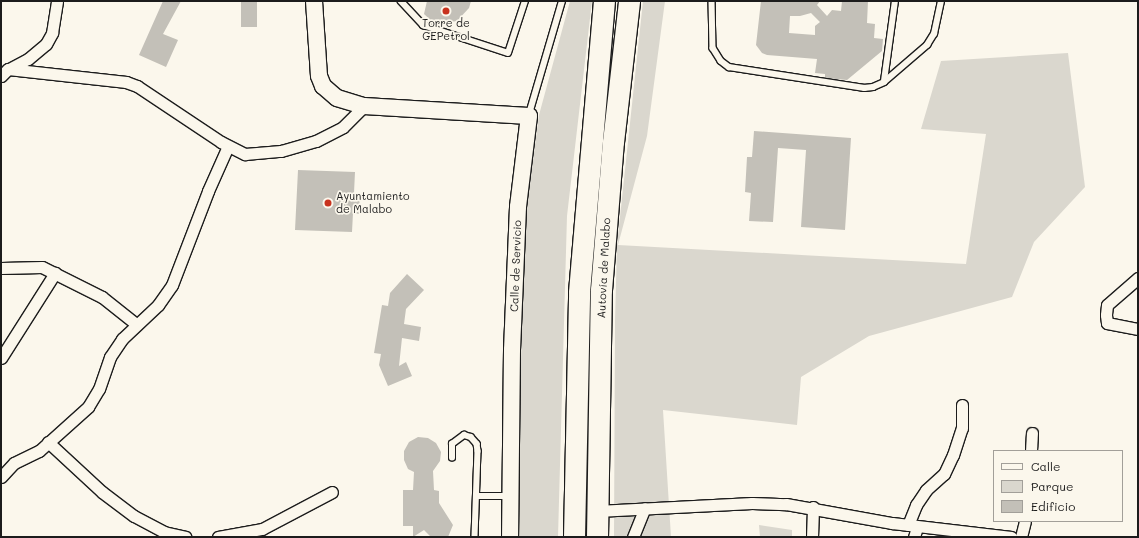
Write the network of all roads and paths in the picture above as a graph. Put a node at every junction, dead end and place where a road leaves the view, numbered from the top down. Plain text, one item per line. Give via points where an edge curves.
1 (57, 1) edge
2 (314, 1) edge
3 (401, 1) edge
4 (525, 1) edge
5 (562, 1) edge
6 (604, 1) edge
7 (629, 1) edge
8 (712, 1) edge
9 (895, 1) edge
10 (941, 1) edge
11 (3, 72) edge
12 (884, 82) junction
13 (364, 106) junction
14 (529, 116) junction
15 (228, 146) junction
16 (1, 268) edge
17 (55, 273) junction
18 (1138, 278) edge
19 (136, 324) junction
20 (1138, 329) edge
21 (1, 358) edge
22 (962, 405) dead end
23 (1032, 433) dead end
24 (48, 442) junction
25 (1031, 450) edge
26 (452, 458) dead end
27 (1, 477) edge
28 (332, 492) dead end
29 (477, 496) junction
30 (510, 496) junction
31 (645, 508) junction
32 (813, 508) junction
33 (597, 511) junction
34 (1025, 522) edge
35 (913, 530) edge
36 (162, 535) edge
37 (185, 537) edge
38 (218, 537) edge
39 (475, 537) edge
40 (510, 537) edge
41 (574, 537) edge
42 (597, 537) edge
43 (633, 537) edge
44 (812, 537) edge
45 (1011, 537) edge
46 (1021, 537) edge

1 - 11 street via 52,33 46,44 28,59
2 - 13 street via 317,65 324,86 337,98
3 - 4 lane via 423,25 508,53
5 - 14 lane, Calle de Servicio
6 - 41 highway, Autovía de Malabo via 579,292
7 - 33 highway, Autovía de Malabo via 613,142 601,290
8 - 12 lane via 713,48 721,61 729,67 864,88
9 - 12 lane
10 - 12 lane via 934,34 927,45
11 - 15 street via 126,82 137,86
13 - 14 street
13 - 15 street via 343,127 316,141 261,154 245,154
14 - 30 street, Calle de Servicio via 518,207 512,350
15 - 19 street via 172,285 158,305
16 - 17 street via 42,267
17 - 19 street via 102,297
17 - 21 street
18 - 20 street via 1107,305 1106,315 1107,323
19 - 24 street via 110,356 99,389 88,407
22 - 35 street via 962,428 953,455 944,474 926,490 916,505
23 - 25 street
24 - 27 street via 39,451 14,463
24 - 36 street via 102,492
26 - 29 lane via 452,444 464,436 471,437 477,444
28 - 38 street via 262,529
29 - 30 lane
29 - 39 lane
30 - 40 street, Calle de Servicio
31 - 32 street via 752,503
31 - 33 street
31 - 43 street
32 - 35 street
32 - 44 street
33 - 42 highway, Autovía de Malabo
34 - 46 street
35 - 45 street
36 - 37 street

